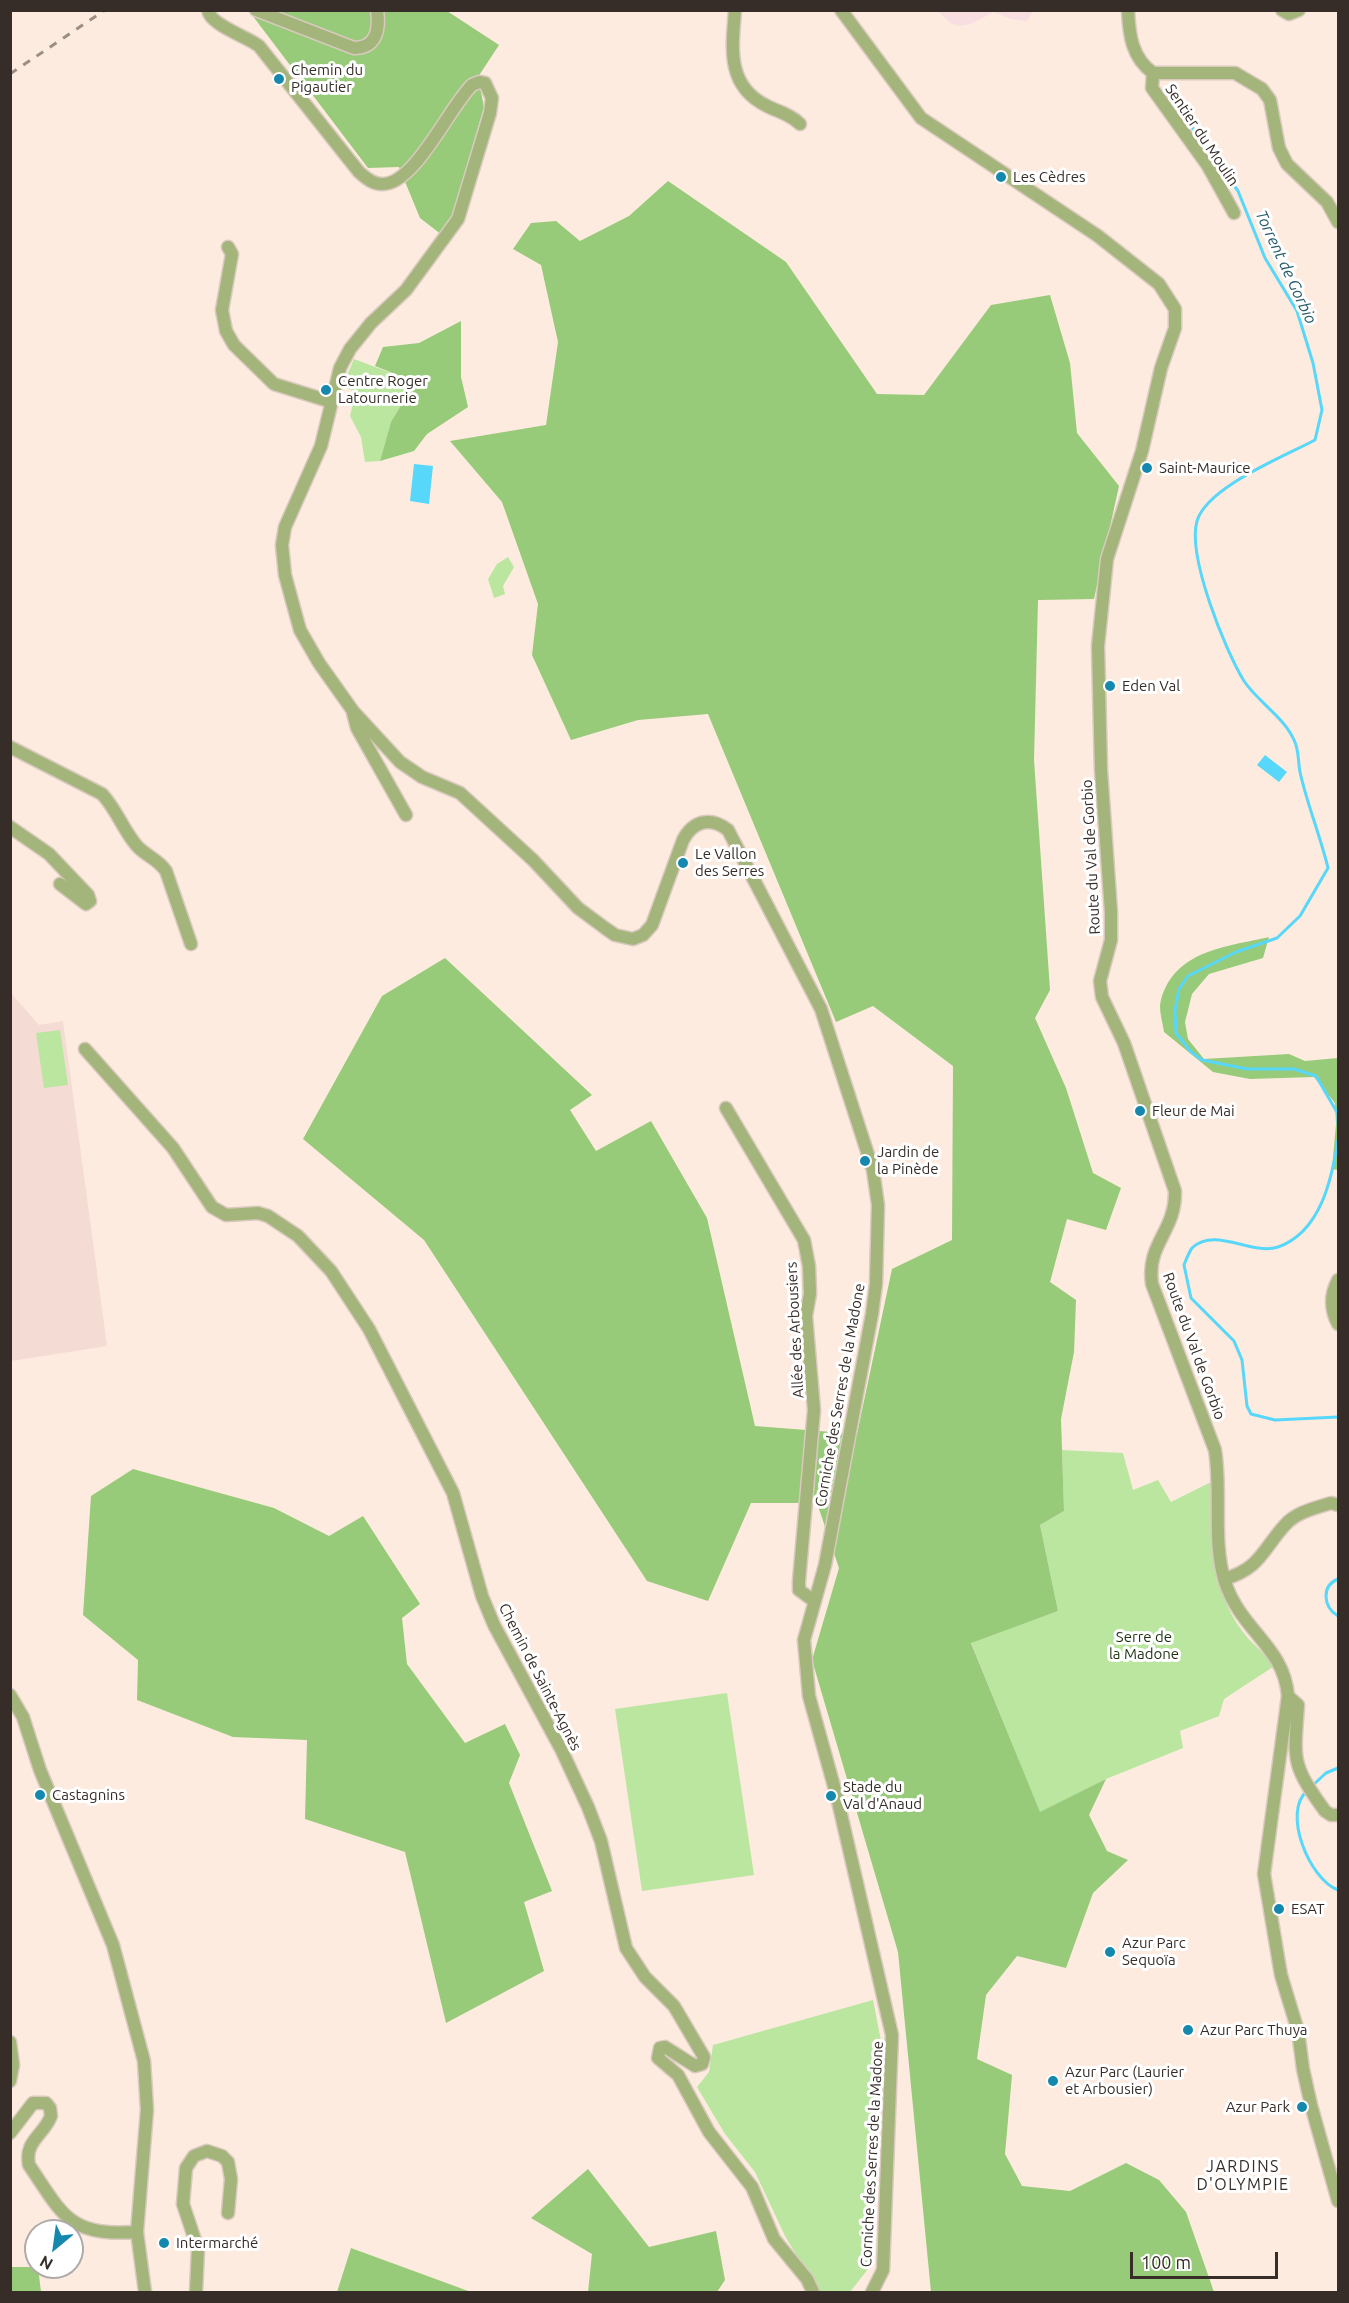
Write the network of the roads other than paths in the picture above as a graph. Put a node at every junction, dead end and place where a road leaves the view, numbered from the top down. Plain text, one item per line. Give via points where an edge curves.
1 (207, 10) edge
2 (256, 10) edge
3 (376, 10) edge
4 (735, 10) edge
5 (841, 10) edge
6 (1128, 10) edge
7 (1282, 10) edge
8 (1299, 10) edge
9 (1153, 73) junction
10 (800, 124) dead end
11 (1234, 213) dead end
12 (1338, 222) edge
13 (228, 247) dead end
14 (332, 402) junction
15 (353, 711) junction
16 (10, 747) edge
17 (406, 815) dead end
18 (10, 827) edge
19 (60, 885) dead end
20 (191, 944) dead end
21 (85, 1049) dead end
22 (726, 1108) dead end
23 (1338, 1280) edge
24 (1338, 1324) edge
25 (1338, 1505) edge
26 (1224, 1580) junction
27 (814, 1601) junction
28 (10, 1695) edge
29 (1288, 1696) junction
30 (1338, 1815) edge
31 (10, 2042) edge
32 (10, 2081) edge
33 (10, 2133) edge
34 (1338, 2201) edge
35 (228, 2213) dead end
36 (137, 2232) junction
37 (145, 2292) edge
38 (196, 2292) edge
39 (813, 2292) edge
40 (872, 2292) edge

1 - 14 street, Corniche des Serres de la Madone via 213,21 259,46 358,172 374,182 383,184 402,176 472,85 485,83 490,89 490,113 458,219 406,290 371,322 350,349 340,368
2 - 3 street via 354,48 372,44 378,21
4 - 10 street via 731,56 741,82 756,99 792,116
5 - 26 street, Route du Val de Gorbio via 921,118 1098,236 1159,284 1175,309 1175,328 1161,368 1142,451 1111,540 1102,584 1098,646 1101,770 1111,940 1100,981 1105,1009 1124,1043 1175,1191 1174,1215 1156,1247 1151,1277 1215,1450
6 - 9 street via 1131,44
7 - 8 street via 1289,14
9 - 11 street, Sentier du Moulin via 1152,88 1208,166
9 - 12 street via 1235,73 1262,89 1270,100 1279,148 1287,164 1326,202
13 - 14 street via 232,254 222,310 226,331 234,345 274,384
14 - 15 street, Corniche des Serres de la Madone via 321,446 285,527 282,545 291,606 300,630
15 - 17 street via 353,719
15 - 27 street, Corniche des Serres de la Madone via 405,766 460,793 578,908 624,938 643,935 652,925 691,828 699,823 719,823 728,830 790,948 820,1009 873,1170 878,1205 872,1314 825,1565
16 - 20 street via 102,794 135,844 166,871
18 - 19 street via 49,854 90,901 86,904
21 - 39 street, Chemin de Sainte-Agnès via 173,1148 212,1207 226,1215 268,1215 298,1236 331,1271 369,1329 453,1493 494,1625 588,1807 601,1841 626,1948 645,1977 674,2006 704,2057 702,2064 695,2066 664,2047 660,2048 658,2058 678,2074 709,2132 752,2187 774,2239
22 - 27 street, Allée des Arbousiers via 804,1240 809,1266 806,1316 814,1410 799,1590
23 - 24 street via 1331,1298
25 - 26 street via 1331,1503 1295,1516 1254,1565
26 - 29 street, Route du Val de Gorbio via 1239,1614 1280,1663
27 - 40 street, Corniche des Serres de la Madone via 804,1640 809,1696 837,1797 894,2048 883,2270
28 - 36 street via 24,1717 40,1770 113,1945 144,2061 147,2110
29 - 30 street via 1298,1705 1294,1758 1325,1811
29 - 34 street, Route du Val de Gorbio via 1264,1874 1281,1975 1299,2031 1307,2087
31 - 32 street
33 - 36 street via 33,2103 46,2103 51,2116 27,2156 63,2215 88,2229
35 - 38 street via 228,2162 215,2152 194,2156 186,2168 183,2204 198,2249
36 - 37 street

